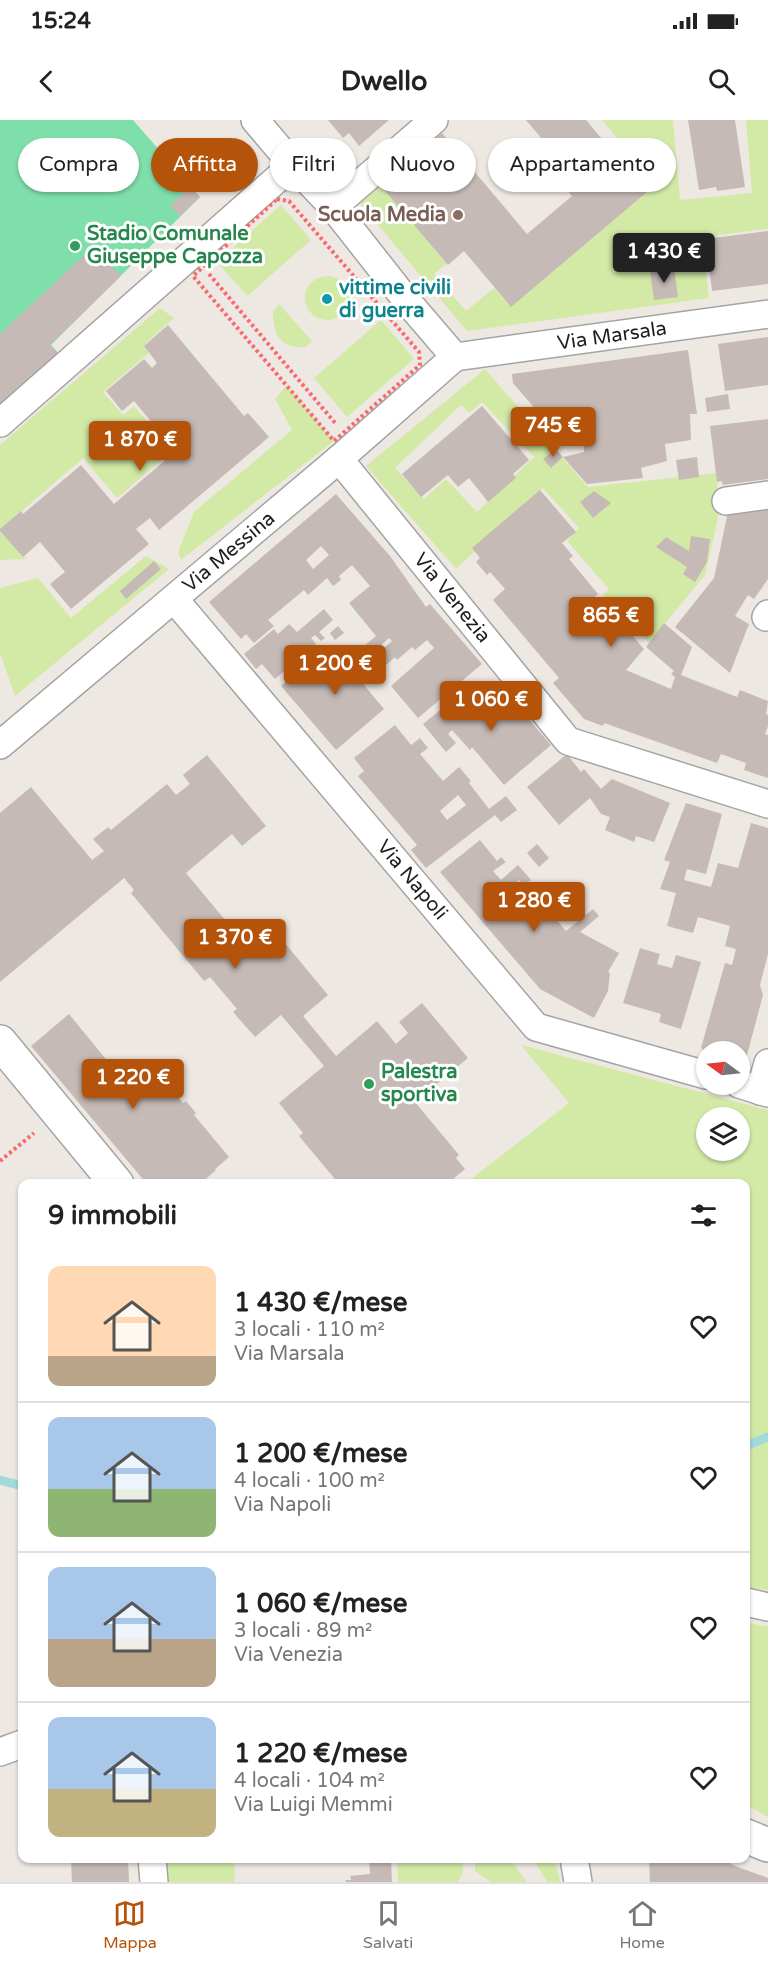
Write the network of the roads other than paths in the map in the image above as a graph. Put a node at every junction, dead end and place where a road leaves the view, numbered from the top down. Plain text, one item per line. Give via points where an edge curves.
1 (255, 120) edge
2 (434, 120) edge
3 (270, 138) edge
4 (270, 188) edge
5 (319, 192) edge
6 (333, 207) junction
7 (768, 314) edge
8 (455, 357) junction
9 (0, 423) edge
10 (346, 446) junction
11 (768, 495) edge
12 (726, 501) dead end
13 (174, 599) junction
14 (0, 745) edge
15 (768, 804) edge
16 (0, 1042) edge
17 (768, 1063) edge
18 (696, 1072) edge
19 (756, 1089) edge
20 (109, 1173) edge
21 (750, 1603) edge
22 (768, 1607) edge
23 (18, 1745) edge
24 (0, 1752) edge
25 (750, 1838) edge
26 (768, 1845) edge
27 (152, 1863) edge
28 (575, 1863) edge
29 (154, 1882) edge
30 (578, 1882) edge

1 - 3 street
2 - 6 street
4 - 9 street via 197,260
5 - 6 street
6 - 8 street
7 - 8 street, Via Marsala
8 - 10 street, Via Messina
10 - 13 street, Via Messina
10 - 15 street, Via Venezia via 568,741
11 - 12 street
13 - 14 street, Via Messina
13 - 18 street, Via Napoli via 536,1027
16 - 20 street
17 - 19 street
21 - 22 street
23 - 24 street
25 - 26 street
27 - 29 street
28 - 30 street

